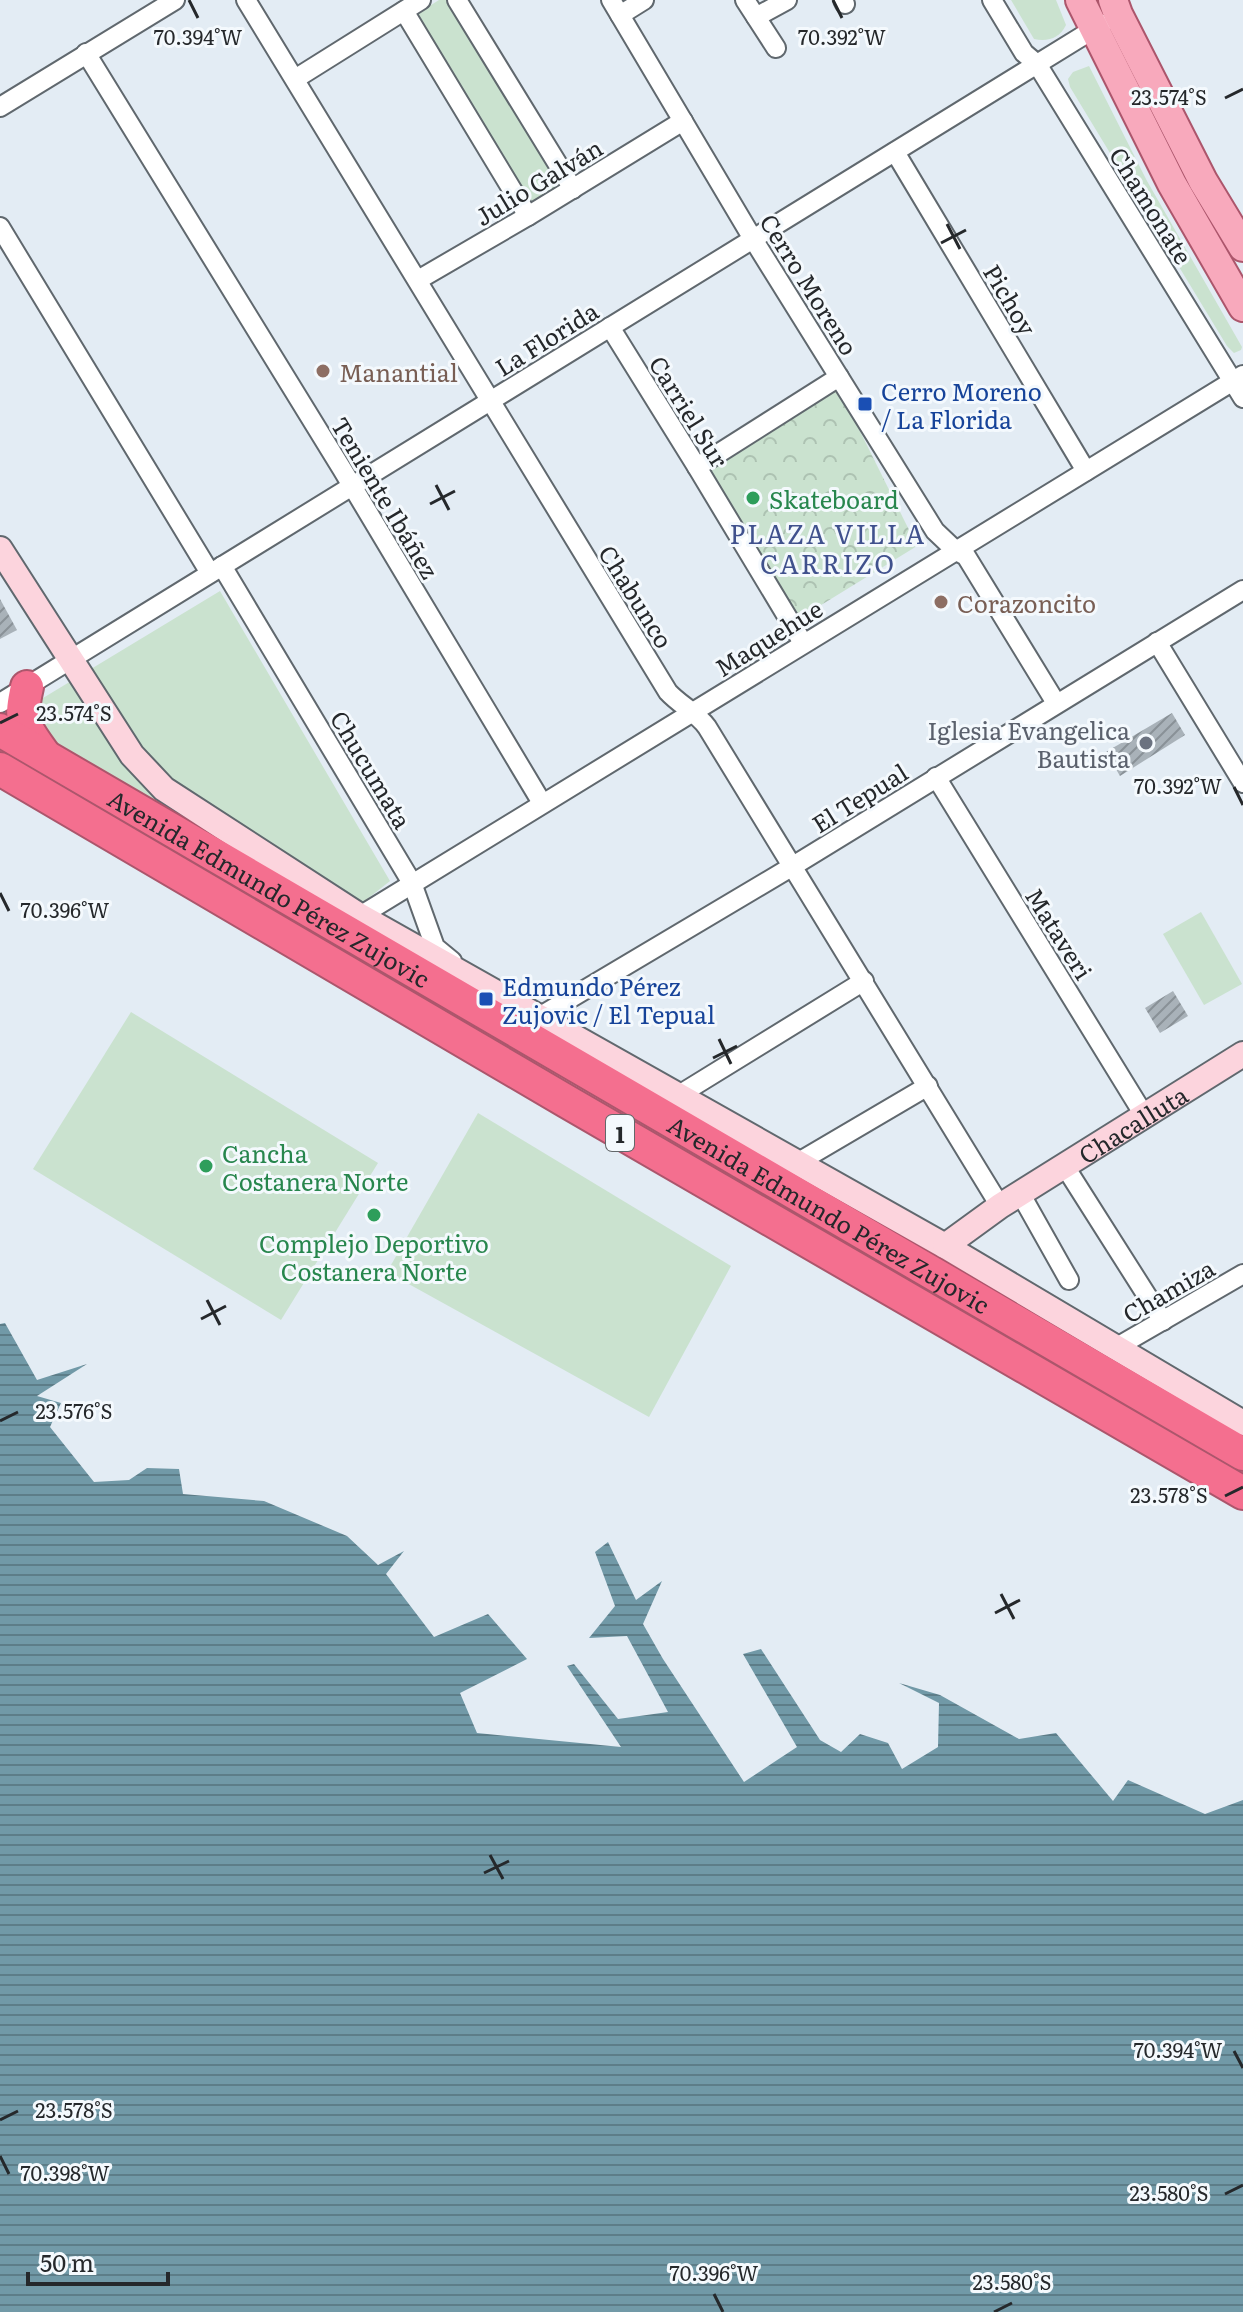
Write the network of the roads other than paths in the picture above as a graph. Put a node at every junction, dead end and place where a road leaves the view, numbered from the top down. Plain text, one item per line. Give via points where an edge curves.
1 (175, 0) edge
2 (246, 0) edge
3 (421, 0) edge
4 (457, 0) edge
5 (644, 0) edge
6 (745, 0) edge
7 (787, 0) edge
8 (992, 0) edge
9 (1080, 0) edge
10 (616, 7) edge
11 (1116, 7) edge
12 (404, 11) junction
13 (756, 17) junction
14 (1094, 29) junction
15 (776, 48) dead end
16 (86, 53) junction
17 (1037, 64) junction
18 (295, 79) junction
19 (0, 107) edge
20 (683, 121) junction
21 (895, 152) junction
22 (573, 189) junction
23 (528, 216) junction
24 (0, 227) edge
25 (753, 239) junction
26 (1243, 247) edge
27 (418, 280) junction
28 (1243, 307) edge
29 (610, 327) junction
30 (839, 377) junction
31 (1238, 378) edge
32 (1243, 398) edge
33 (489, 401) junction
34 (697, 467) junction
35 (1086, 471) junction
36 (352, 486) junction
37 (0, 549) edge
38 (955, 550) junction
39 (216, 570) junction
40 (1243, 590) edge
41 (1157, 642) junction
42 (803, 643) junction
43 (71, 659) junction
44 (14, 695) edge
45 (1056, 703) junction
46 (691, 712) junction
47 (0, 730) edge
48 (47, 758) junction
49 (0, 769) edge
50 (936, 777) junction
51 (1243, 783) edge
52 (542, 803) junction
53 (793, 866) junction
54 (412, 883) junction
55 (360, 916) junction
56 (864, 981) junction
57 (485, 988) junction
58 (539, 1017) junction
59 (1243, 1054) edge
60 (928, 1086) junction
61 (679, 1095) junction
62 (1144, 1115) junction
63 (797, 1163) junction
64 (1064, 1165) junction
65 (1010, 1200) junction
66 (945, 1246) junction
67 (1243, 1274) edge
68 (1069, 1280) dead end
69 (1163, 1321) junction
70 (1117, 1347) junction
71 (1243, 1423) edge
72 (1243, 1454) edge
73 (1243, 1493) edge

1 - 16 street
2 - 18 street, Chabunco
3 - 12 street
4 - 22 street
5 - 10 street
6 - 13 street
7 - 13 street
8 - 17 street, Chamonate via 1024,53
9 - 14 main road
10 - 20 street, Cerro Moreno
11 - 14 street, La Florida
11 - 26 main road via 1203,181
12 - 18 street
12 - 23 street
13 - 15 street
14 - 17 street, La Florida
14 - 28 main road via 1172,184
16 - 19 street
16 - 36 street, Teniente Ibáñez
17 - 21 street, La Florida
17 - 31 street, Chamonate
18 - 27 street, Chabunco
20 - 22 street, Julio Galván
20 - 25 street, Cerro Moreno
21 - 25 street, La Florida
21 - 35 street, Pichoy
22 - 23 street, Julio Galván
23 - 27 street, Julio Galván
24 - 39 street, Chucumata
25 - 29 street, La Florida
25 - 30 street, Cerro Moreno
27 - 33 street, Chabunco
29 - 33 street, La Florida
29 - 34 street, Carriel Sur
30 - 34 street
30 - 38 street, Cerro Moreno via 935,531
31 - 32 street, Chamonate
31 - 35 street, Maquehue
33 - 36 street, La Florida
33 - 46 street, Chabunco via 668,692
34 - 42 street, Carriel Sur
35 - 38 street, Maquehue
36 - 39 street, La Florida
36 - 52 street, Teniente Ibáñez
37 - 43 street, Avenida Edmundo Pérez Zujovic
38 - 42 street, Maquehue
38 - 45 street, Cerro Moreno via 966,556
39 - 43 street, La Florida
39 - 54 street, Chucumata
40 - 41 street, El Tepual
41 - 45 street, El Tepual
41 - 51 street
42 - 46 street, Maquehue
43 - 44 street, La Florida
43 - 55 street, Avenida Edmundo Pérez Zujovic via 152,779
44 - 48 highway via 22,706 24,725
45 - 50 street, El Tepual
46 - 52 street, Maquehue
46 - 53 street, Chabunco via 707,727
47 - 48 highway, Avenida Edmundo Pérez Zujovic / 1
48 - 72 highway, Avenida Edmundo Pérez Zujovic / 1
49 - 73 highway, Avenida Edmundo Pérez Zujovic / 1
50 - 53 street, El Tepual
50 - 62 street, Mataveri
52 - 54 street, Maquehue
53 - 56 street, Chabunco
53 - 58 street, El Tepual
54 - 55 street, Maquehue
54 - 57 street, Chucumata via 435,947
55 - 57 street, Avenida Edmundo Pérez Zujovic
56 - 60 street, Chabunco
56 - 61 street
57 - 58 street, Avenida Edmundo Pérez Zujovic
58 - 61 street, Avenida Edmundo Pérez Zujovic
59 - 62 street, Chacalluta
60 - 63 street
60 - 65 street, Chabunco
61 - 63 street, Avenida Edmundo Pérez Zujovic
62 - 64 street, Chacalluta
63 - 66 street, Avenida Edmundo Pérez Zujovic
64 - 65 street, Chacalluta
64 - 69 street
65 - 66 street, Chacalluta
65 - 68 street
66 - 70 street, Avenida Edmundo Pérez Zujovic
67 - 69 street, Chamiza
69 - 70 street, Chamiza
70 - 71 street, Avenida Edmundo Pérez Zujovic

